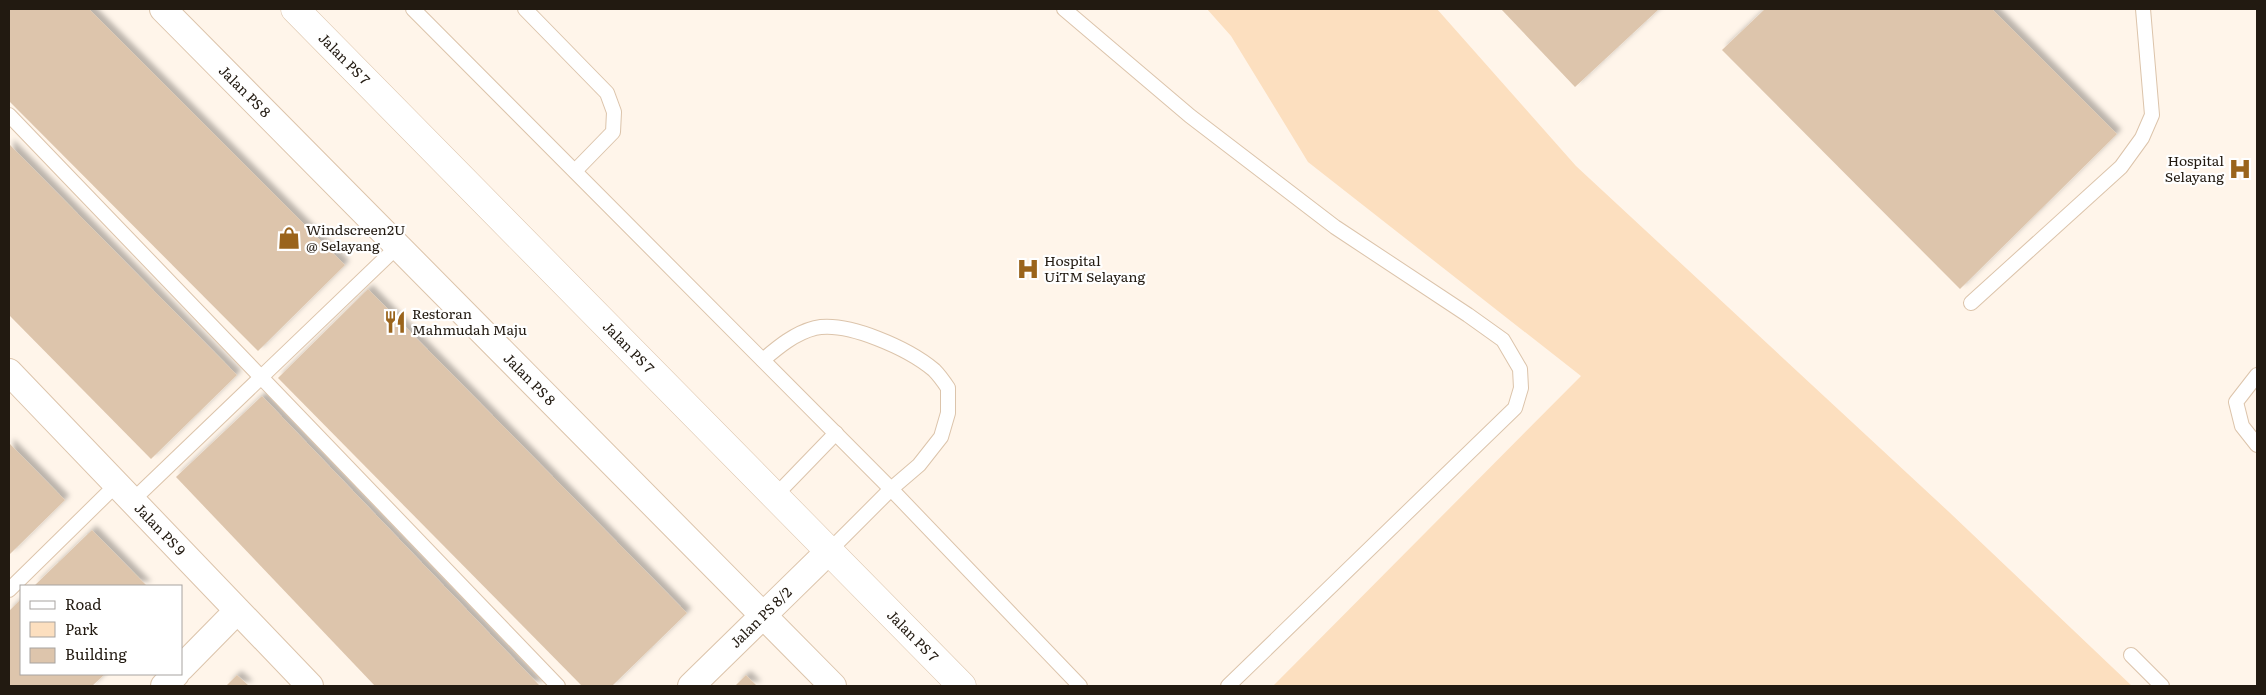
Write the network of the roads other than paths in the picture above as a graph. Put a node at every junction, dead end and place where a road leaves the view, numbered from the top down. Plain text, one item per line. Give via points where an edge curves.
1 (163, 9) edge
2 (295, 9) edge
3 (413, 9) edge
4 (525, 9) edge
5 (1064, 9) edge
6 (2143, 9) edge
7 (9, 115) edge
8 (575, 171) junction
9 (398, 246) junction
10 (1971, 303) dead end
11 (763, 360) junction
12 (9, 372) edge
13 (2257, 375) edge
14 (259, 378) junction
15 (836, 433) junction
16 (2257, 445) edge
17 (891, 488) junction
18 (124, 492) junction
19 (776, 495) junction
20 (830, 550) junction
21 (9, 590) edge
22 (237, 611) junction
23 (764, 616) junction
24 (2131, 655) dead end
25 (182, 667) edge
26 (175, 675) edge
27 (164, 686) edge
28 (310, 686) edge
29 (558, 686) edge
30 (691, 686) edge
31 (833, 686) edge
32 (962, 686) edge
33 (1080, 686) edge
34 (1228, 686) edge
35 (2162, 686) edge

1 - 9 street, Jalan PS 8
2 - 19 street, Jalan PS 7
3 - 8 lane
4 - 8 lane via 607,93 614,112 613,132
5 - 34 lane via 1190,116 1335,227 1503,340 1520,369 1521,388 1515,408
6 - 10 lane via 2152,115 2142,138 2121,166
7 - 14 lane
8 - 11 lane
9 - 14 lane
9 - 23 street, Jalan PS 8
11 - 15 lane
11 - 17 lane via 798,335 816,328 837,327 887,344 934,370 948,388 948,414 941,437 920,465
12 - 18 street, Jalan PS 9
13 - 16 lane via 2236,402 2242,426
14 - 18 lane
14 - 29 lane
15 - 17 lane
15 - 19 lane
17 - 20 lane
17 - 33 lane
18 - 21 lane
18 - 22 street, Jalan PS 9
19 - 20 street, Jalan PS 7
20 - 23 street, Jalan PS 8/2
20 - 32 street, Jalan PS 7
22 - 25 street
22 - 28 street, Jalan PS 9
23 - 30 street, Jalan PS 8/2
23 - 31 street, Jalan PS 8
24 - 35 lane
26 - 27 street

